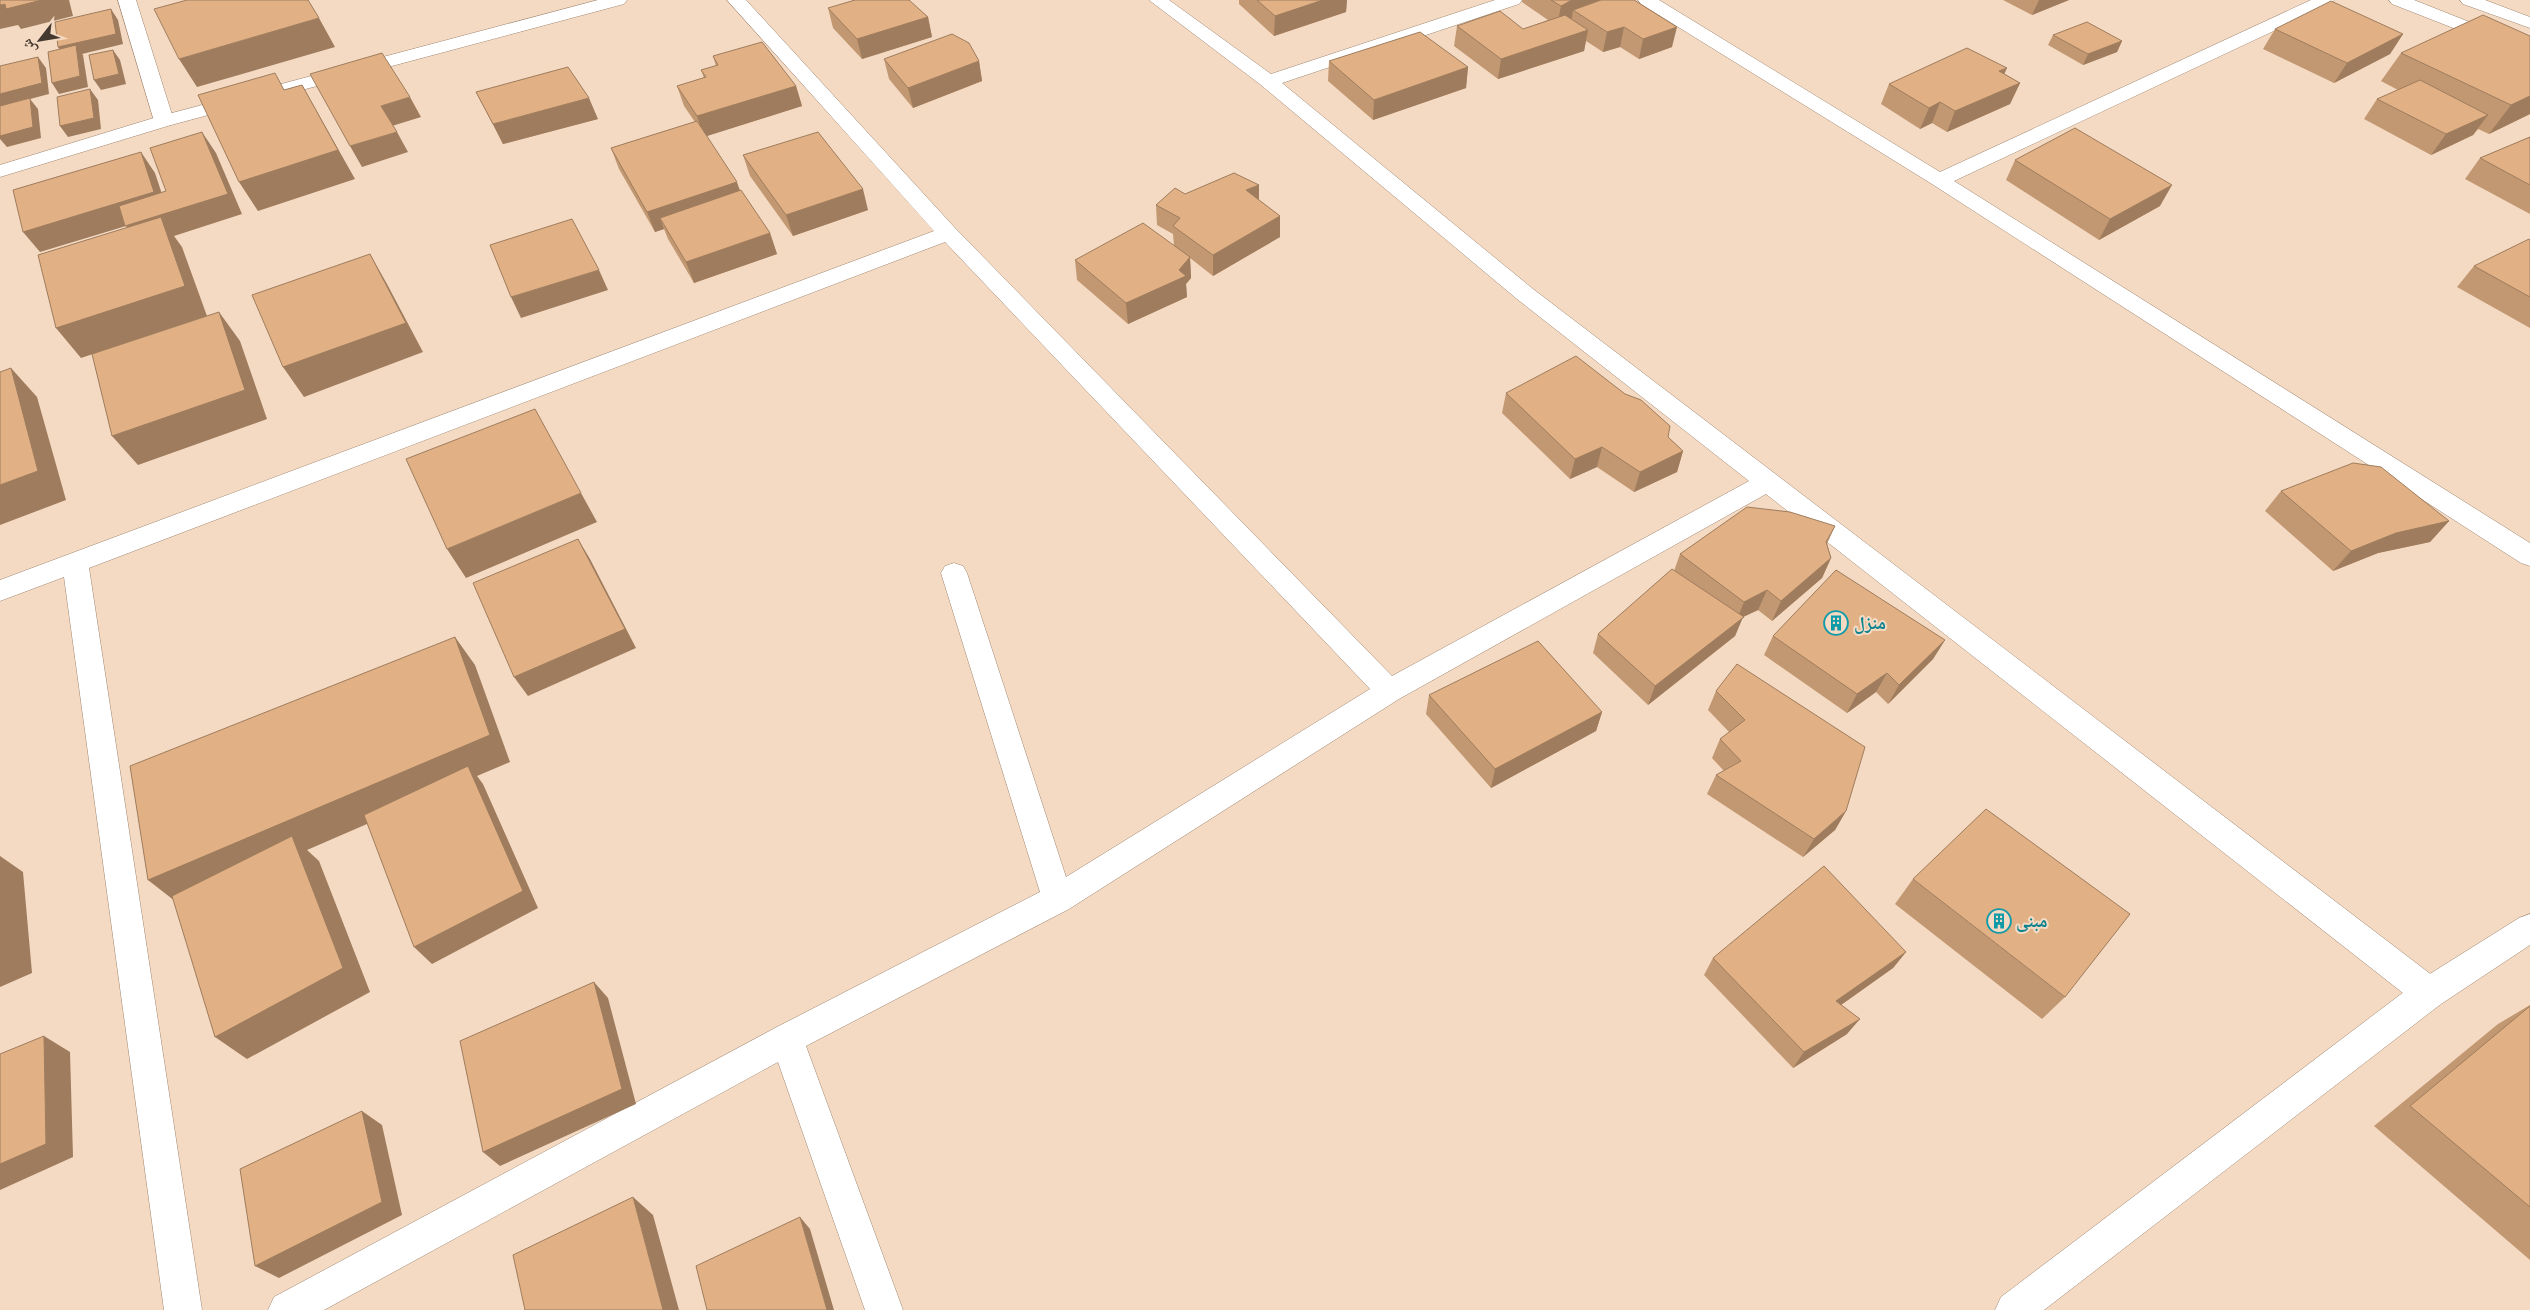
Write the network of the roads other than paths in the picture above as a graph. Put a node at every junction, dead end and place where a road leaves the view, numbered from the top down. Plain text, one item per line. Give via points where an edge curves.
1 (127, 0) edge
2 (618, 0) edge
3 (736, 0) edge
4 (1158, 0) edge
5 (1514, 0) edge
6 (1647, 0) edge
7 (2325, 0) edge
8 (2398, 0) edge
9 (2468, 0) edge
10 (2530, 23) edge
11 (2530, 52) edge
12 (1268, 81) junction
13 (164, 121) junction
14 (0, 170) edge
15 (1939, 180) junction
16 (948, 233) junction
17 (1767, 482) junction
18 (2530, 556) edge
19 (74, 563) junction
20 (954, 573) dead end
21 (0, 592) edge
22 (1389, 691) junction
23 (1058, 899) junction
24 (2530, 928) edge
25 (2428, 993) junction
26 (787, 1039) junction
27 (183, 1310) edge
28 (287, 1310) edge
29 (884, 1310) edge
30 (2014, 1310) edge

1 - 13 main road
2 - 13 main road
3 - 16 main road
4 - 12 main road
5 - 12 main road
6 - 15 main road
7 - 15 main road
8 - 11 main road
9 - 10 main road
12 - 17 main road via 1525,294
13 - 14 main road
15 - 18 main road
16 - 19 main road
16 - 22 main road
17 - 22 main road
17 - 25 main road
19 - 21 main road
19 - 27 main road
20 - 23 main road
22 - 23 main road
23 - 26 main road
24 - 25 main road
25 - 30 main road
26 - 28 main road
26 - 29 main road

